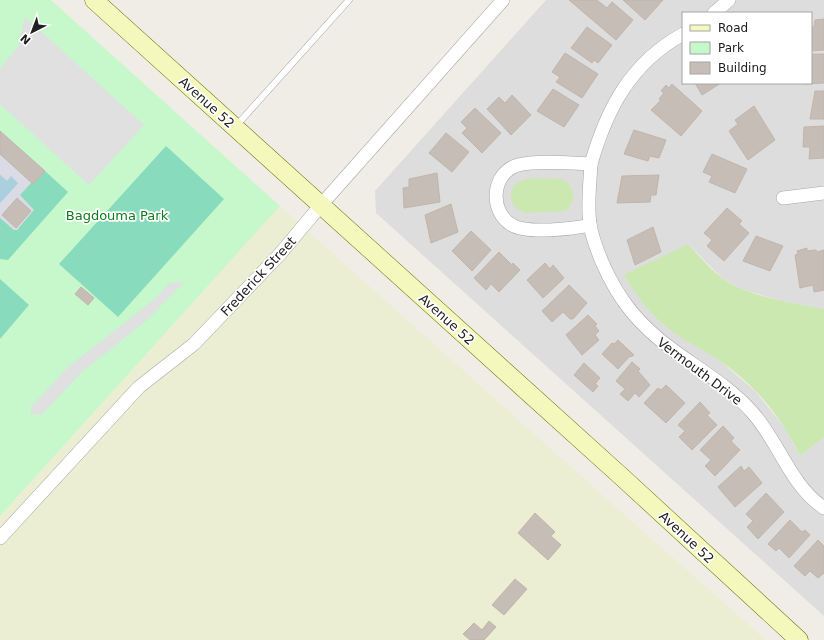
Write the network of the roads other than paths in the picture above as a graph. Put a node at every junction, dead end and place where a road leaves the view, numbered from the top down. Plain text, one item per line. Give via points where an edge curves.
1 (94, 0) edge
2 (349, 0) edge
3 (503, 0) edge
4 (729, 0) edge
5 (715, 12) edge
6 (682, 35) edge
7 (235, 127) junction
8 (591, 164) junction
9 (824, 193) edge
10 (783, 198) dead end
11 (321, 205) junction
12 (590, 225) junction
13 (824, 508) edge
14 (0, 538) edge
15 (799, 640) edge

1 - 7 main road, Avenue 52
2 - 7 lane
3 - 11 street, Frederick Street
4 - 5 street
6 - 8 street, Vermouth Drive via 653,54 634,73 608,115
7 - 11 main road, Avenue 52
8 - 12 street, Vermouth Drive
8 - 12 street via 517,166 505,172 498,183 495,196 497,208 503,219 513,226 539,229
9 - 10 street
11 - 14 street, Frederick Street via 280,254 194,344 139,387
11 - 15 main road, Avenue 52
12 - 13 street, Vermouth Drive via 609,278 626,307 649,332 729,389 752,412 772,437 798,483

